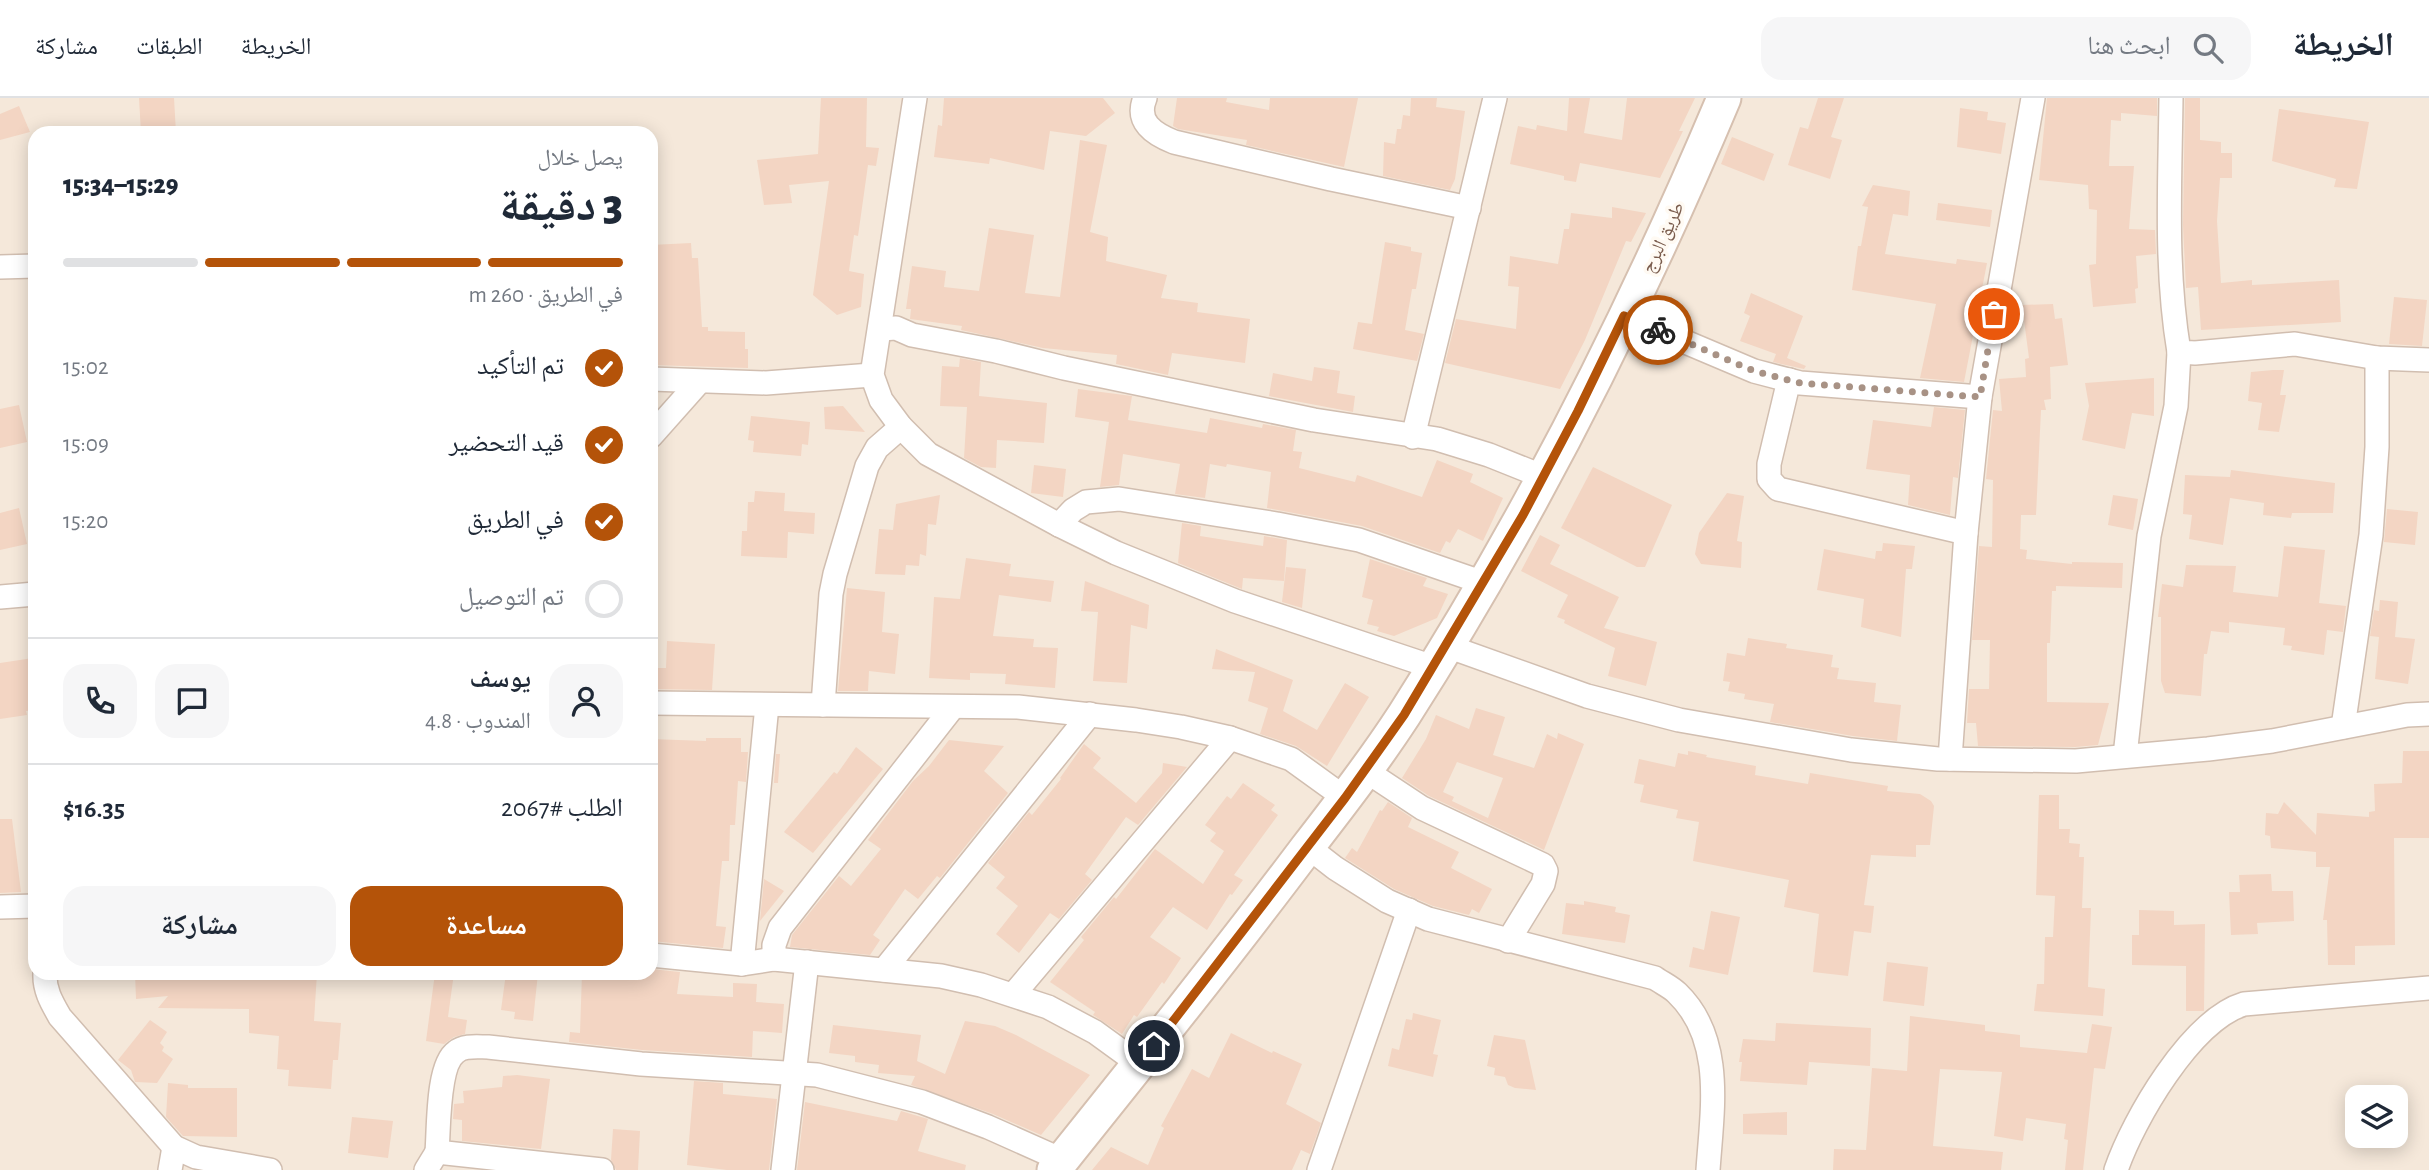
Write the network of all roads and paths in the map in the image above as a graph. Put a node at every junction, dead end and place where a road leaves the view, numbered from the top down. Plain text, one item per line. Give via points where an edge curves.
1 (915, 98) edge
2 (1145, 98) edge
3 (1496, 98) edge
4 (1724, 98) edge
5 (2033, 98) edge
6 (2171, 98) edge
7 (1469, 208) junction
8 (28, 266) edge
9 (0, 267) edge
10 (1624, 316) junction
11 (881, 329) junction
12 (2179, 352) junction
13 (2377, 358) junction
14 (2429, 360) edge
15 (872, 375) junction
16 (658, 379) edge
17 (1789, 380) junction
18 (699, 382) junction
19 (1980, 397) junction
20 (901, 427) junction
21 (658, 428) edge
22 (1413, 437) junction
23 (1544, 477) junction
24 (1059, 525) junction
25 (1966, 533) junction
26 (1484, 583) junction
27 (28, 595) edge
28 (0, 597) edge
29 (1440, 656) junction
30 (658, 703) edge
31 (767, 705) junction
32 (823, 705) junction
33 (953, 707) junction
34 (1090, 714) junction
35 (2429, 714) edge
36 (2343, 727) junction
37 (1230, 738) junction
38 (2125, 756) junction
39 (1950, 759) junction
40 (1366, 771) junction
41 (1345, 798) junction
42 (1308, 847) junction
43 (28, 906) edge
44 (0, 907) edge
45 (1409, 910) junction
46 (1508, 941) junction
47 (658, 956) edge
48 (774, 959) junction
49 (807, 962) junction
50 (742, 964) junction
51 (884, 970) junction
52 (45, 980) edge
53 (2429, 988) edge
54 (1013, 995) junction
55 (1139, 1064) junction
56 (794, 1073) junction
57 (174, 1147) junction
58 (432, 1161) edge
59 (1058, 1165) edge
60 (170, 1170) edge
61 (270, 1170) edge
62 (602, 1170) edge
63 (783, 1170) edge
64 (1319, 1170) edge
65 (1708, 1170) edge
66 (2116, 1170) edge

1 - 11 street
2 - 7 street via 1142,114 1148,128 1174,142
3 - 7 street
4 - 10 street, طريق البرج
5 - 19 street
6 - 12 street via 2169,235
7 - 22 street
8 - 9 street
10 - 17 street via 1754,371
10 - 23 street, طريق البرج
11 - 15 street
11 - 22 street via 896,328 1064,368
12 - 13 street via 2295,344
12 - 38 street via 2176,406 2149,536
13 - 14 street
13 - 36 street via 2371,535
15 - 18 street via 792,383
15 - 20 street via 881,400
16 - 18 street
17 - 19 street
17 - 25 street via 1769,464 1769,479 1778,489
18 - 21 street
19 - 25 street
20 - 24 street via 928,454
20 - 32 street via 877,448 867,466 839,561 831,594
22 - 23 street via 1459,445
23 - 26 street, طريق البرج
24 - 26 street via 1086,502 1119,499 1359,540
24 - 29 street via 1236,601
25 - 39 street
26 - 29 street, طريق البرج
27 - 28 street
29 - 39 street via 1679,720 1851,750
29 - 40 street, طريق البرج
30 - 31 street
31 - 32 street
31 - 50 street
32 - 33 street
33 - 34 street
33 - 48 street via 780,928
34 - 37 street
34 - 51 street
35 - 36 street
36 - 38 street via 2272,741
37 - 41 street via 1291,759
37 - 54 street
38 - 39 street via 2076,761
40 - 41 street, طريق البرج
40 - 46 street via 1422,808 1543,865 1543,884
41 - 42 street, طريق البرج
42 - 45 street via 1387,901
42 - 55 street, طريق البرج
43 - 44 street
45 - 46 street
45 - 64 street
46 - 65 street via 1655,978 1677,992 1696,1016 1708,1043 1714,1083
47 - 50 street
48 - 49 street
48 - 50 street
49 - 51 street
49 - 56 street
51 - 54 street via 941,976
52 - 57 street via 60,1017
53 - 66 street via 2231,1008 2164,1077 2145,1106
54 - 55 street via 1073,1019
55 - 59 street, طريق البرج
56 - 58 street via 465,1048 448,1059
56 - 59 street via 922,1102 988,1127
56 - 63 street
57 - 60 street
57 - 61 street via 196,1157
58 - 62 street

